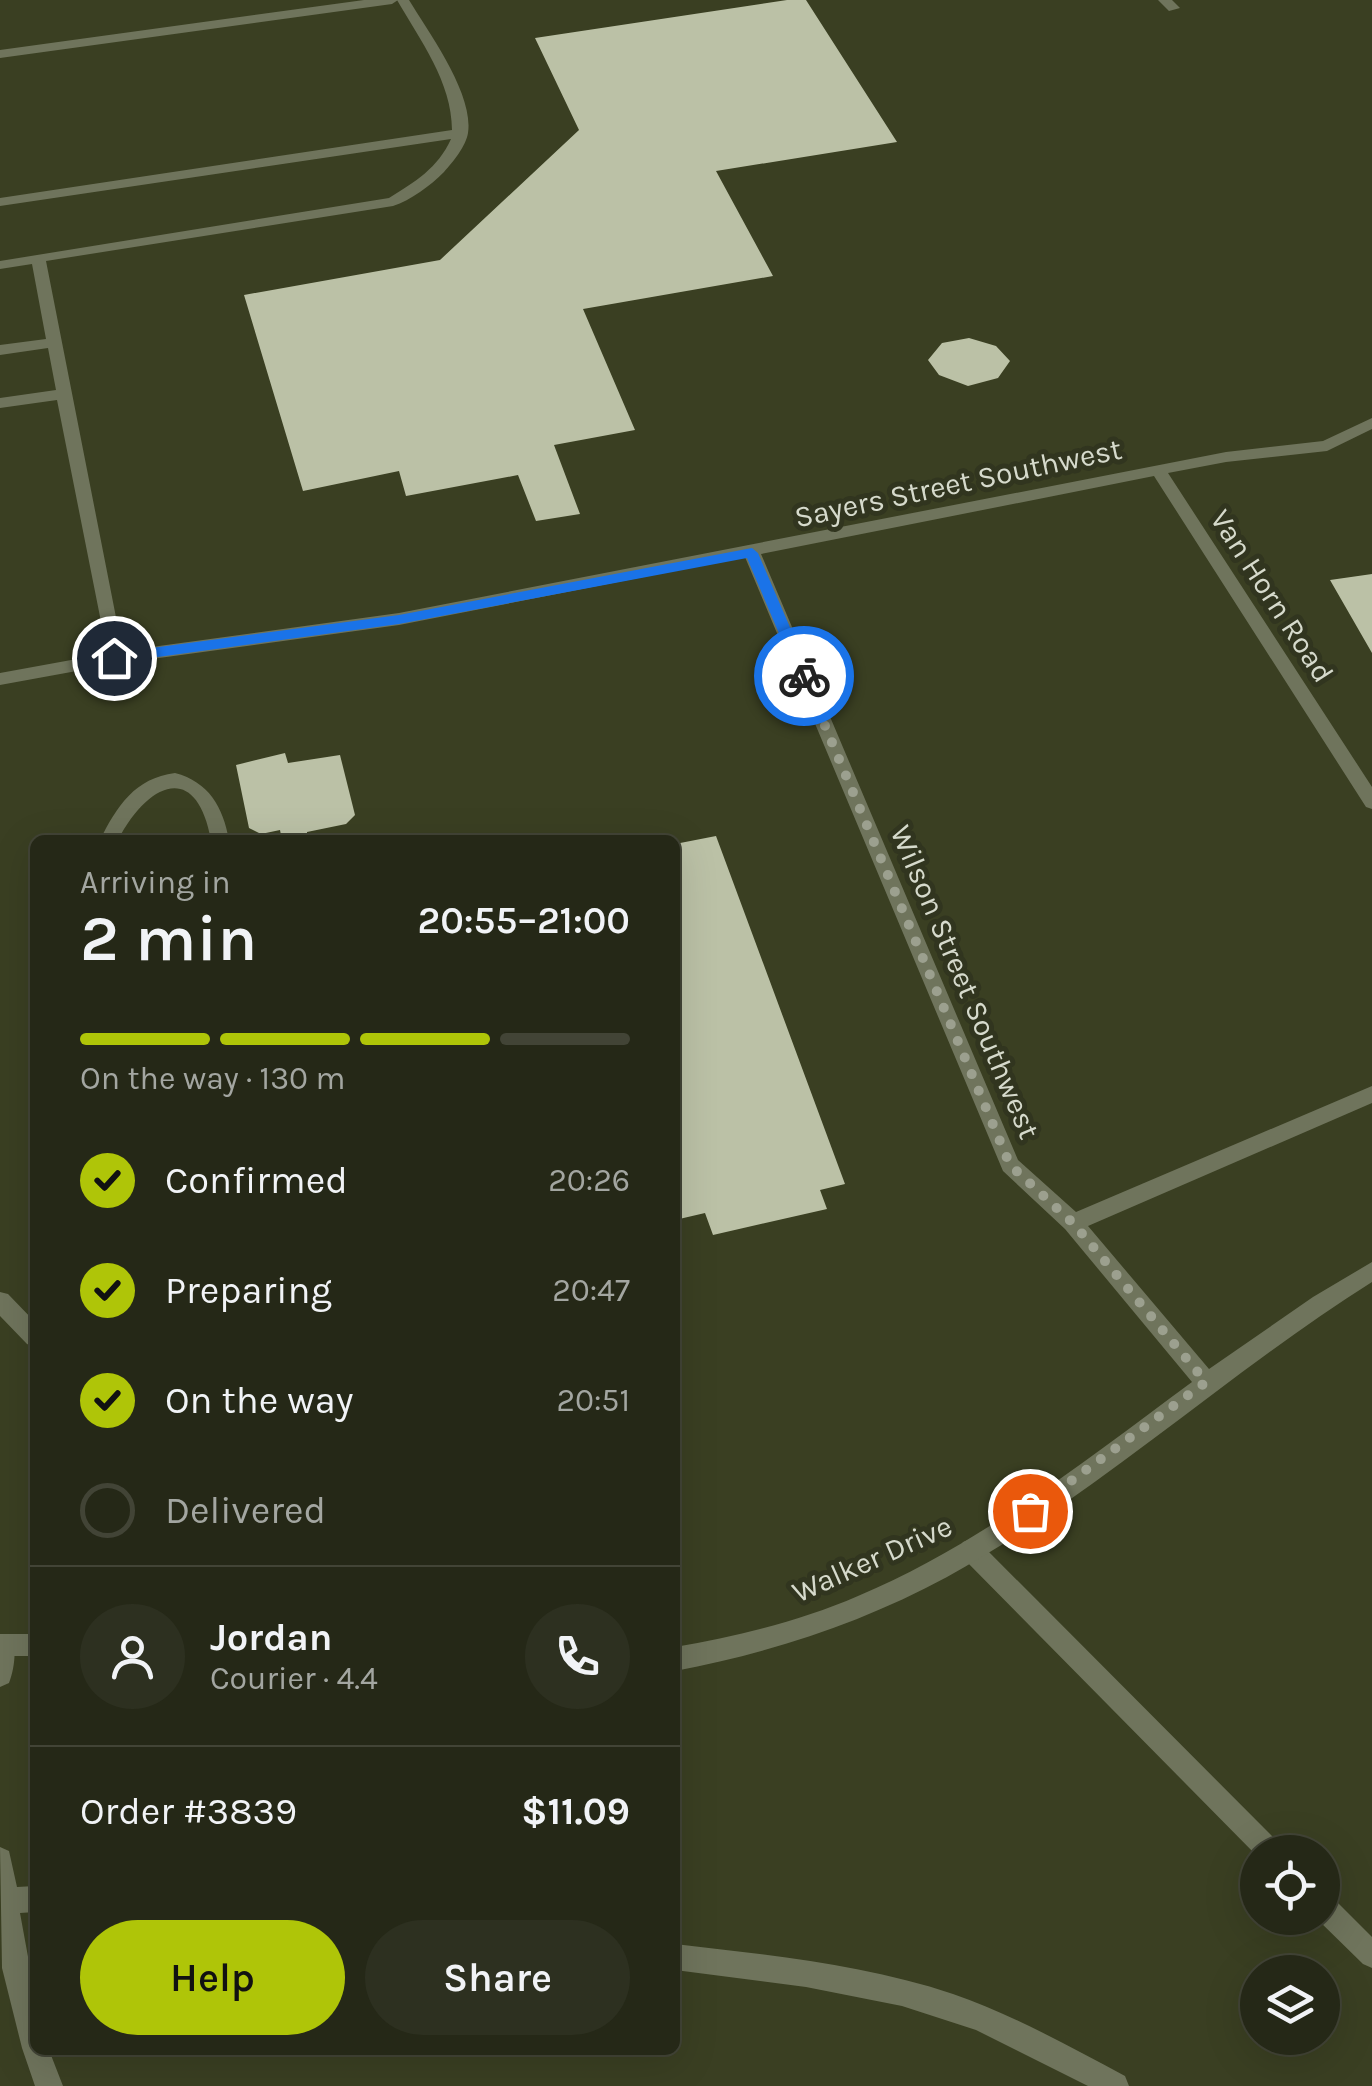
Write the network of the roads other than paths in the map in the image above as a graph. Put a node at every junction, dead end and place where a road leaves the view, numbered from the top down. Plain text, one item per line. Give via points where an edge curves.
1 (392, 0) edge
2 (403, 0) edge
3 (326, 4) edge
4 (0, 54) edge
5 (461, 134) junction
6 (0, 202) edge
7 (38, 258) junction
8 (0, 265) edge
9 (54, 342) junction
10 (0, 350) edge
11 (64, 394) junction
12 (0, 404) edge
13 (1372, 424) edge
14 (1158, 470) junction
15 (752, 553) junction
16 (114, 658) junction
17 (0, 678) edge
18 (1372, 802) edge
19 (112, 835) edge
20 (220, 835) edge
21 (1372, 1094) edge
22 (1074, 1224) junction
23 (1372, 1271) edge
24 (0, 1301) edge
25 (30, 1332) edge
26 (1206, 1382) junction
27 (971, 1550) junction
28 (2, 1645) edge
29 (30, 1645) edge
30 (680, 1658) edge
31 (0, 1674) edge
32 (1253, 1835) edge
33 (0, 1860) edge
34 (30, 1899) edge
35 (4, 1901) junction
36 (1340, 1923) edge
37 (1372, 1955) edge
38 (680, 1958) edge
39 (30, 2029) edge
40 (37, 2055) edge
41 (49, 2086) edge
42 (1115, 2086) edge

1 - 3 street
2 - 5 street via 458,100
3 - 4 street
5 - 6 street
5 - 7 street via 456,153 428,183 393,202
7 - 8 street
7 - 9 street
9 - 10 street
9 - 11 street
11 - 12 street
11 - 16 street
13 - 14 street, Sayers Street Southwest via 1327,446
14 - 15 street, Sayers Street Southwest
14 - 18 street, Van Horn Road
15 - 16 street, Sayers Street Southwest via 399,620
15 - 22 street, Wilson Street Southwest via 1010,1165
16 - 17 street, Sayers Street Southwest
19 - 20 street via 149,786 172,780 205,794
21 - 22 street
22 - 26 street, Wilson Street Southwest
23 - 26 street, Walker Drive
24 - 25 street
26 - 27 street, Walker Drive
27 - 30 street, Walker Drive via 852,1610
27 - 32 street
28 - 29 street
28 - 31 street
33 - 35 street
34 - 35 street
35 - 39 street
36 - 37 street
38 - 42 street via 823,1976 937,2002
40 - 41 street

